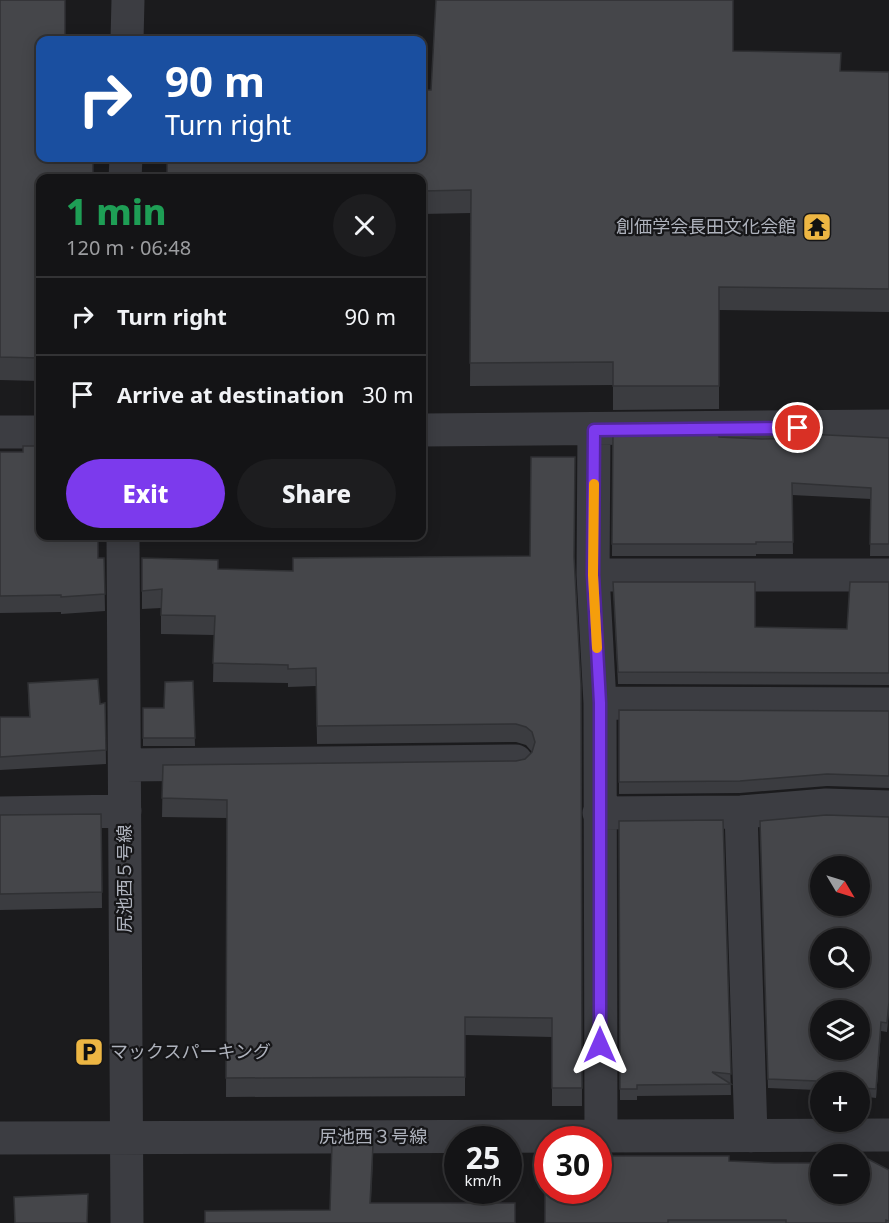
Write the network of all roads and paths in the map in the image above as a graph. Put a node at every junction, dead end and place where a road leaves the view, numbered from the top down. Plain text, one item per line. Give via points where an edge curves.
1 (128, 0) edge
2 (127, 36) edge
3 (889, 426) edge
4 (426, 430) edge
5 (594, 430) junction
6 (0, 432) edge
7 (36, 432) edge
8 (123, 540) edge
9 (593, 575) junction
10 (889, 575) edge
11 (600, 703) junction
12 (889, 704) edge
13 (516, 761) edge
14 (125, 765) junction
15 (889, 807) edge
16 (125, 811) junction
17 (741, 812) junction
18 (0, 813) edge
19 (599, 813) junction
20 (601, 1126) edge
21 (889, 1135) edge
22 (534, 1136) edge
23 (612, 1136) edge
24 (750, 1136) junction
25 (0, 1138) edge
26 (127, 1138) junction
27 (128, 1223) edge

1 - 2 street
3 - 5 street
4 - 5 street
5 - 9 street
6 - 7 street
8 - 14 street, 尻池西５号線
9 - 10 street
9 - 11 street
11 - 12 street
11 - 19 street
13 - 14 street
14 - 16 street, 尻池西５号線
15 - 17 street via 826,805
16 - 18 street
16 - 26 street, 尻池西５号線
17 - 19 street
17 - 24 street
19 - 20 street
21 - 24 street, 尻池西３号線
22 - 26 street, 尻池西３号線
23 - 24 street, 尻池西３号線
25 - 26 street, 尻池西３号線
26 - 27 street, 尻池西５号線

